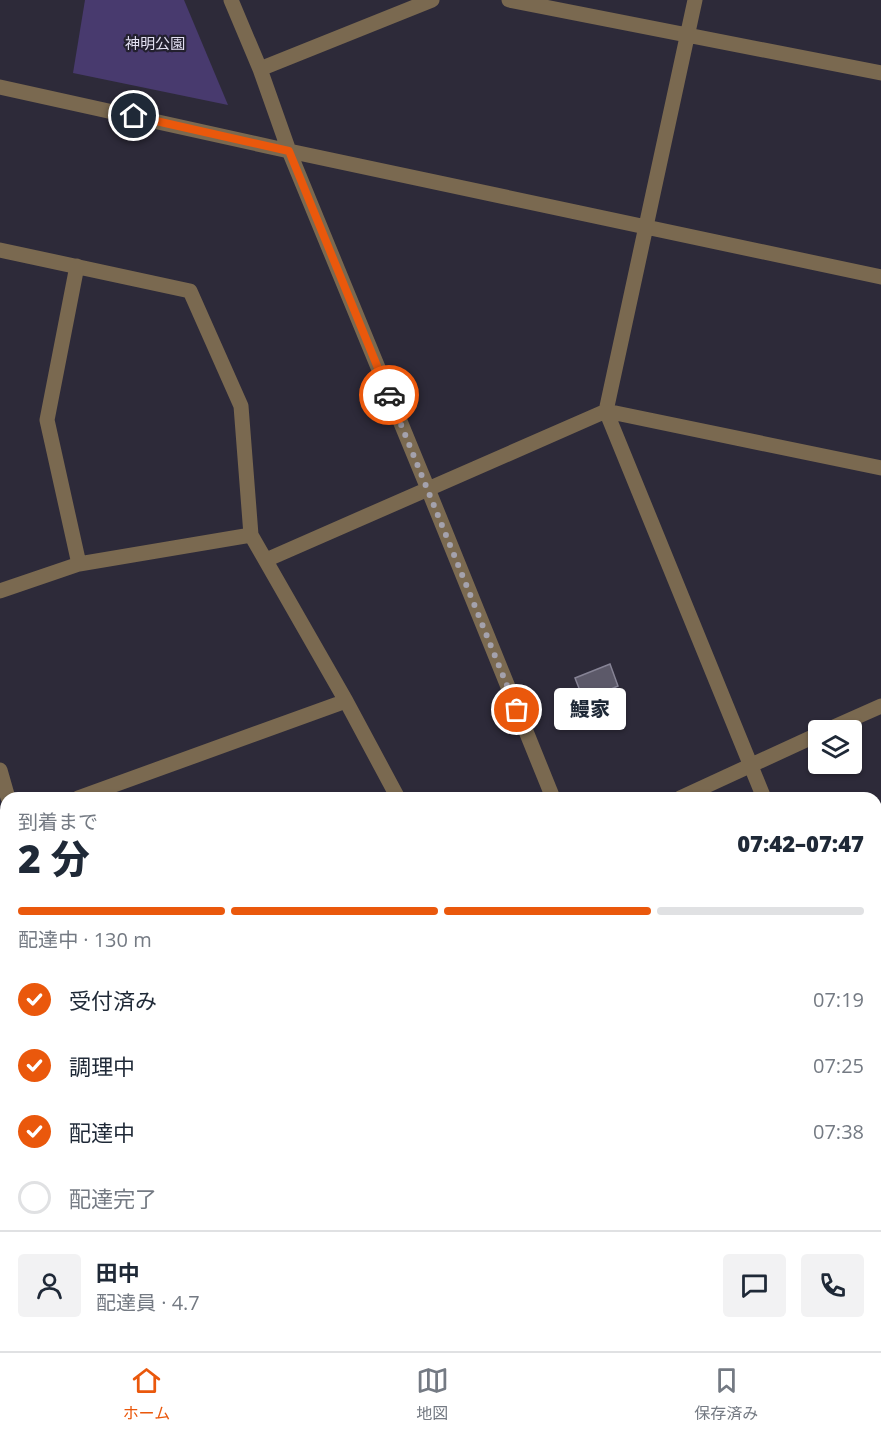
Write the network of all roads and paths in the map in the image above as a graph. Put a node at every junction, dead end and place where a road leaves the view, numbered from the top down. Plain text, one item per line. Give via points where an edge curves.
1 (231, 0) edge
2 (432, 0) edge
3 (509, 0) edge
4 (694, 0) edge
5 (687, 35) junction
6 (260, 69) junction
7 (881, 73) edge
8 (0, 87) edge
9 (289, 151) junction
10 (646, 227) junction
11 (0, 250) edge
12 (77, 266) junction
13 (881, 277) edge
14 (606, 411) junction
15 (881, 468) edge
16 (428, 489) junction
17 (252, 535) junction
18 (266, 560) junction
19 (79, 564) junction
20 (0, 591) edge
21 (346, 701) junction
22 (881, 706) edge
23 (850, 720) edge
24 (808, 739) edge
25 (751, 765) junction
26 (0, 770) edge
27 (6, 792) edge
28 (95, 792) edge
29 (395, 792) edge
30 (551, 792) edge
31 (693, 792) edge
32 (762, 792) edge

1 - 6 street
2 - 6 street
3 - 5 street
4 - 5 street
5 - 7 street
5 - 10 street
6 - 9 street
8 - 9 street
9 - 10 street
9 - 16 street
10 - 13 street
10 - 14 street
11 - 12 street
12 - 17 street via 190,291 240,406
12 - 19 street via 47,420
14 - 15 street
14 - 16 street
14 - 25 street
16 - 18 street
16 - 30 street
17 - 18 street
17 - 19 street
18 - 21 street
19 - 20 street
21 - 28 street
21 - 29 street
22 - 23 street
24 - 25 street
25 - 31 street
25 - 32 street
26 - 27 street

